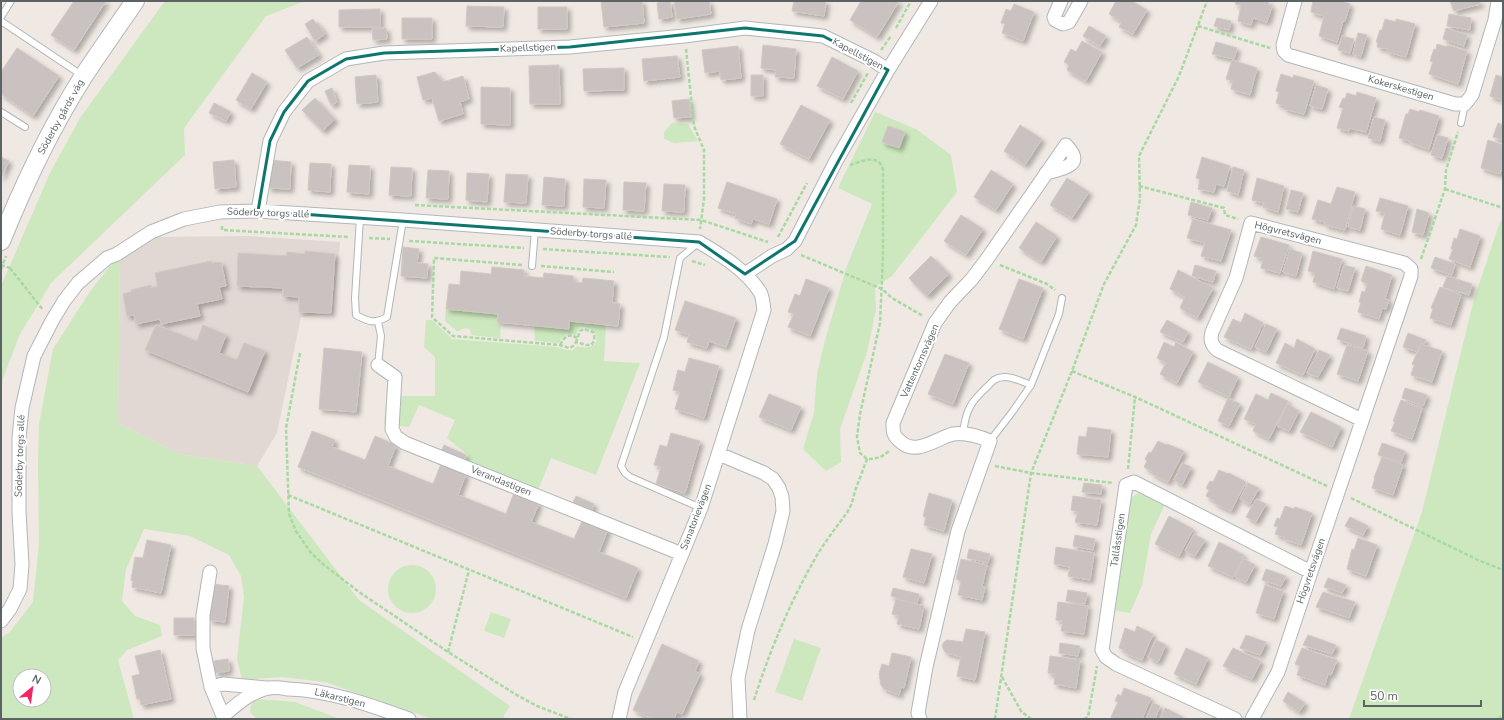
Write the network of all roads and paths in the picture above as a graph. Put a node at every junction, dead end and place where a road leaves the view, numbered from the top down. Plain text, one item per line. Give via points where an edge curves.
1 (11, 1) edge
2 (135, 1) edge
3 (931, 1) edge
4 (1061, 1) edge
5 (1081, 1) edge
6 (1207, 1) edge
7 (1296, 1) edge
8 (1498, 1) edge
9 (1, 16) edge
10 (1, 21) edge
11 (1198, 26) junction
12 (684, 36) junction
13 (1284, 51) junction
14 (888, 70) junction
15 (83, 77) junction
16 (1465, 104) junction
17 (1, 112) edge
18 (1461, 123) joint
19 (25, 127) dead end
20 (836, 161) junction
21 (1046, 173) dead end
22 (1139, 186) junction
23 (1445, 189) junction
24 (410, 205) dead end
25 (1503, 208) edge
26 (258, 211) junction
27 (220, 212) junction
28 (360, 218) junction
29 (403, 220) junction
30 (701, 220) junction
31 (1251, 223) junction
32 (535, 230) junction
33 (358, 238) junction
34 (400, 240) junction
35 (1, 241) edge
36 (699, 242) junction
37 (533, 249) junction
38 (787, 249) junction
39 (680, 258) junction
40 (987, 260) junction
41 (1, 265) edge
42 (705, 265) dead end
43 (532, 266) junction
44 (1411, 269) junction
45 (614, 272) dead end
46 (745, 274) junction
47 (882, 289) junction
48 (1062, 298) joint
49 (52, 321) junction
50 (378, 322) junction
51 (936, 323) junction
52 (577, 338) junction
53 (576, 342) junction
54 (560, 344) junction
55 (300, 353) dead end
56 (378, 365) joint
57 (1072, 371) junction
58 (1031, 385) junction
59 (1136, 397) junction
60 (1362, 420) junction
61 (963, 434) junction
62 (898, 440) junction
63 (990, 441) junction
64 (718, 454) junction
65 (867, 459) junction
66 (981, 464) junction
67 (1031, 473) junction
68 (1126, 485) junction
69 (1339, 492) junction
70 (288, 496) junction
71 (701, 508) junction
72 (682, 554) junction
73 (469, 570) junction
74 (1503, 570) edge
75 (210, 572) dead end
76 (1311, 572) junction
77 (6, 611) edge
78 (1, 621) edge
79 (646, 643) junction
80 (1102, 650) junction
81 (448, 652) junction
82 (1002, 677) junction
83 (211, 687) junction
84 (269, 688) junction
85 (754, 702) dead end
86 (1503, 715) edge
87 (223, 718) edge
88 (409, 719) edge
89 (571, 719) edge
90 (620, 719) edge
91 (740, 719) edge
92 (920, 719) edge
93 (995, 719) edge
94 (1031, 719) edge
95 (1084, 719) edge
96 (1235, 719) edge
97 (1252, 719) edge
98 (1498, 719) edge

1 - 9 lane
2 - 15 main road, Söderby gårds väg
3 - 14 street
4 - 5 street via 1054,17 1063,24 1069,22
6 - 11 path
7 - 13 street via 1283,45
8 - 16 street via 1495,20 1472,95
10 - 15 lane
11 - 13 path
11 - 22 path via 1179,76 1139,156
12 - 14 street, Kapellstigen via 745,28 823,36
12 - 26 street, Kapellstigen via 570,47 384,53 346,59 308,81 284,112 270,141
12 - 30 path via 694,126 704,150 704,200
13 - 16 street, Kokerskestigen via 1292,57 1455,104
14 - 20 street
15 - 35 main road, Söderby gårds väg via 32,169
16 - 18 lane
17 - 19 lane
18 - 23 path via 1446,170
20 - 38 street via 795,241
20 - 47 path via 850,165 870,158 882,166
21 - 40 street, Vattentornsvägen
22 - 31 path via 1224,208 1225,215
22 - 57 path via 1136,225 1104,284
23 - 25 path
23 - 44 path via 1419,262
24 - 30 path
26 - 27 street, Söderby torgs allé
26 - 28 street, Söderby torgs allé
27 - 33 path via 222,230
27 - 49 street, Söderby torgs allé via 184,219 151,232 107,258 78,283
28 - 29 street, Söderby torgs allé
28 - 33 lane
29 - 32 street, Söderby torgs allé
29 - 34 lane
30 - 36 path
30 - 38 path
31 - 44 street, Högvretsvägen via 1404,263
31 - 60 street, Högvretsvägen via 1236,278 1212,332 1212,345 1217,350
32 - 36 street, Söderby torgs allé
32 - 37 lane
33 - 34 path
33 - 50 lane via 354,298 356,315 367,321
34 - 37 path
34 - 50 lane via 387,317
36 - 39 lane
36 - 46 street
37 - 39 path
37 - 43 lane
38 - 46 street
38 - 47 path
39 - 42 path
39 - 71 lane via 664,337 621,466 630,477
40 - 48 path via 1047,284
40 - 51 street, Vattentornsvägen via 950,302
41 - 49 path, bridge via 10,268
43 - 45 path
43 - 54 path via 434,258 432,317 453,336
44 - 60 street, Högvretsvägen via 1411,276
46 - 64 street, Sanatorievägen via 760,293 764,310
47 - 51 path via 892,298
47 - 65 path via 880,323 857,437 860,453
48 - 58 lane via 1059,314
49 - 77 street, Söderby torgs allé via 34,356 22,408 19,438 22,565 20,589
50 - 56 lane via 381,336
51 - 62 street, Vattentornsvägen via 893,423 893,432
52 - 53 path
52 - 53 path via 584,329 593,332 595,336 591,345
52 - 54 path via 568,335
53 - 54 path via 569,348
55 - 70 path via 286,428
56 - 72 street, Verandastigen via 395,377 392,429 396,437 404,443
57 - 59 path
57 - 67 path
58 - 61 lane via 1005,376 994,380 971,404 964,418
58 - 63 lane
59 - 68 path
59 - 69 path
60 - 69 street, Högvretsvägen
61 - 62 street via 954,434 920,447 904,445
61 - 63 street via 975,435
62 - 65 path via 883,456
63 - 66 street
64 - 71 street, Sanatorievägen
64 - 91 street via 773,479 782,498 782,511 774,544 748,630 738,678
65 - 85 path via 848,511 812,563 783,621
66 - 67 path
66 - 92 street via 958,531 926,667 918,712
67 - 68 path
67 - 82 path
68 - 76 street via 1134,482
68 - 80 street, Tallåsstigen
69 - 74 path
69 - 76 street, Högvretsvägen
70 - 73 path
70 - 81 path via 292,523 315,557 359,592
71 - 72 street, Sanatorievägen
72 - 79 street, Sanatorievägen
73 - 79 path
73 - 81 path
75 - 83 street, Läkarstigen via 203,615 203,648
76 - 97 street, Högvretsvägen via 1278,672
77 - 78 street, Söderby torgs allé
79 - 90 street, Sanatorievägen via 625,692
80 - 95 path via 1088,717
80 - 96 street via 1106,657 1116,664
81 - 89 path via 537,706
82 - 93 path
82 - 94 path via 1022,711
83 - 84 street, Läkarstigen via 223,684
83 - 87 street, Läkarstigen
84 - 87 street, Läkarstigen via 246,698
84 - 88 street, Läkarstigen via 304,689 341,697
86 - 98 path

